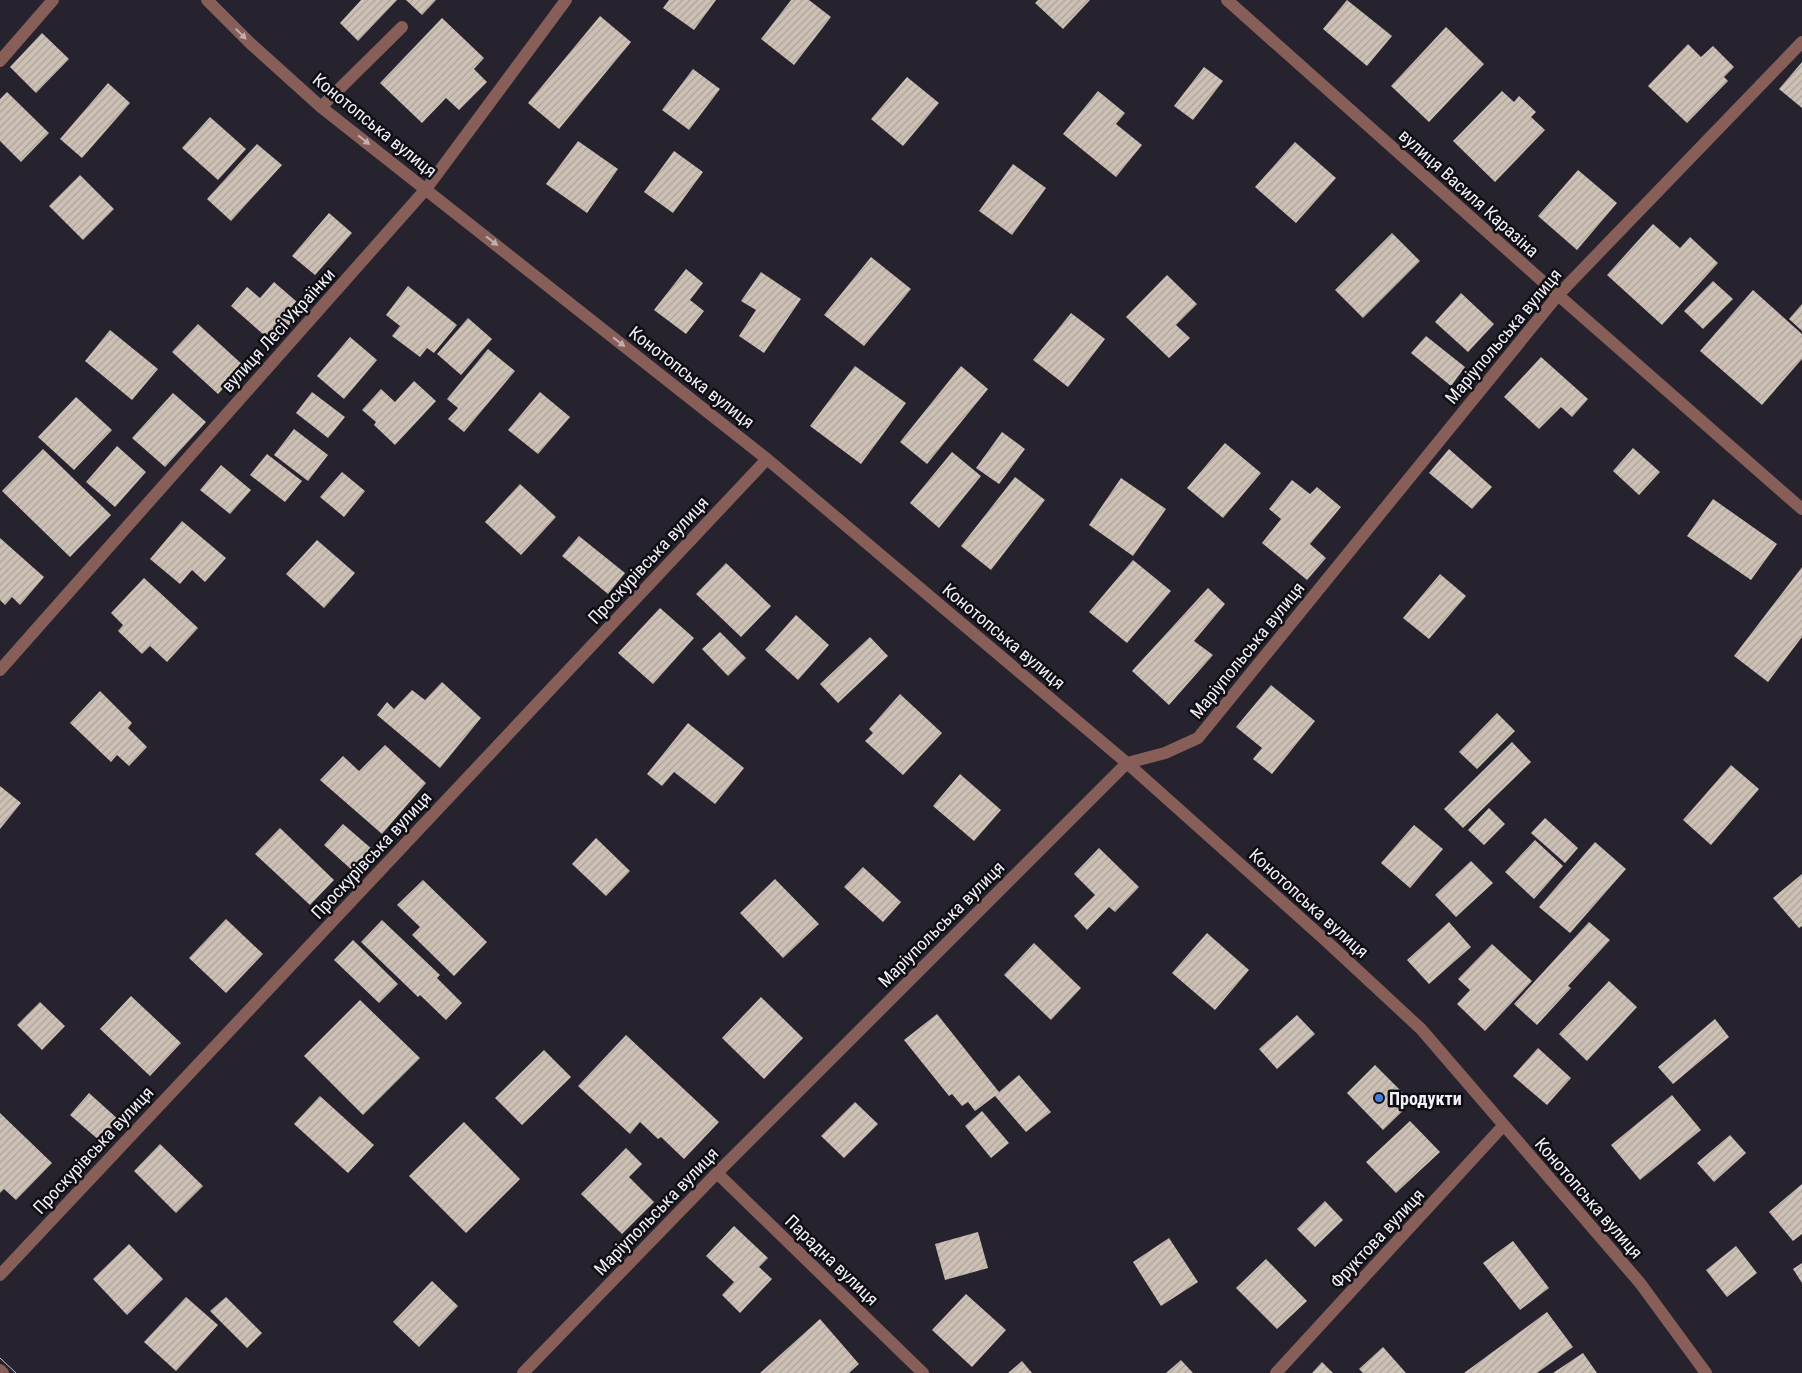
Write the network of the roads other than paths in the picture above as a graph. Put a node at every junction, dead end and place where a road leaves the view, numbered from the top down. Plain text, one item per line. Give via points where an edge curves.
1 (53, 0) edge
2 (207, 0) edge
3 (566, 0) edge
4 (1227, 0) edge
5 (402, 28) dead end
6 (1802, 42) edge
7 (0, 61) edge
8 (321, 107) junction
9 (426, 189) junction
10 (1558, 295) junction
11 (767, 459) junction
12 (1802, 510) edge
13 (0, 670) edge
14 (1127, 763) junction
15 (1503, 1126) junction
16 (717, 1173) junction
17 (0, 1275) edge
18 (0, 1370) edge
19 (3, 1373) edge
20 (523, 1373) edge
21 (923, 1373) edge
22 (1276, 1373) edge
23 (1706, 1373) edge

1 - 7 street
2 -> 8 street, Конотопська вулиця
3 - 9 street, вулиця Лесі Українки
4 - 10 street, вулиця Василя Каразіна
5 - 8 street
6 - 10 street, Маріупольська вулиця
8 -> 9 street, Конотопська вулиця
9 -> 11 street, Конотопська вулиця
9 - 13 street, вулиця Лесі Українки
10 - 12 street, вулиця Василя Каразіна
10 - 14 street, Маріупольська вулиця via 1198,738 1165,753
11 - 14 street, Конотопська вулиця
11 - 17 street, Проскурівська вулиця
14 - 15 street, Конотопська вулиця via 1421,1029
14 - 16 street, Маріупольська вулиця
15 - 22 street, Фруктова вулиця
15 - 23 street, Конотопська вулиця via 1640,1283
16 - 20 street, Маріупольська вулиця
16 - 21 street, Парадна вулиця
18 - 19 street

